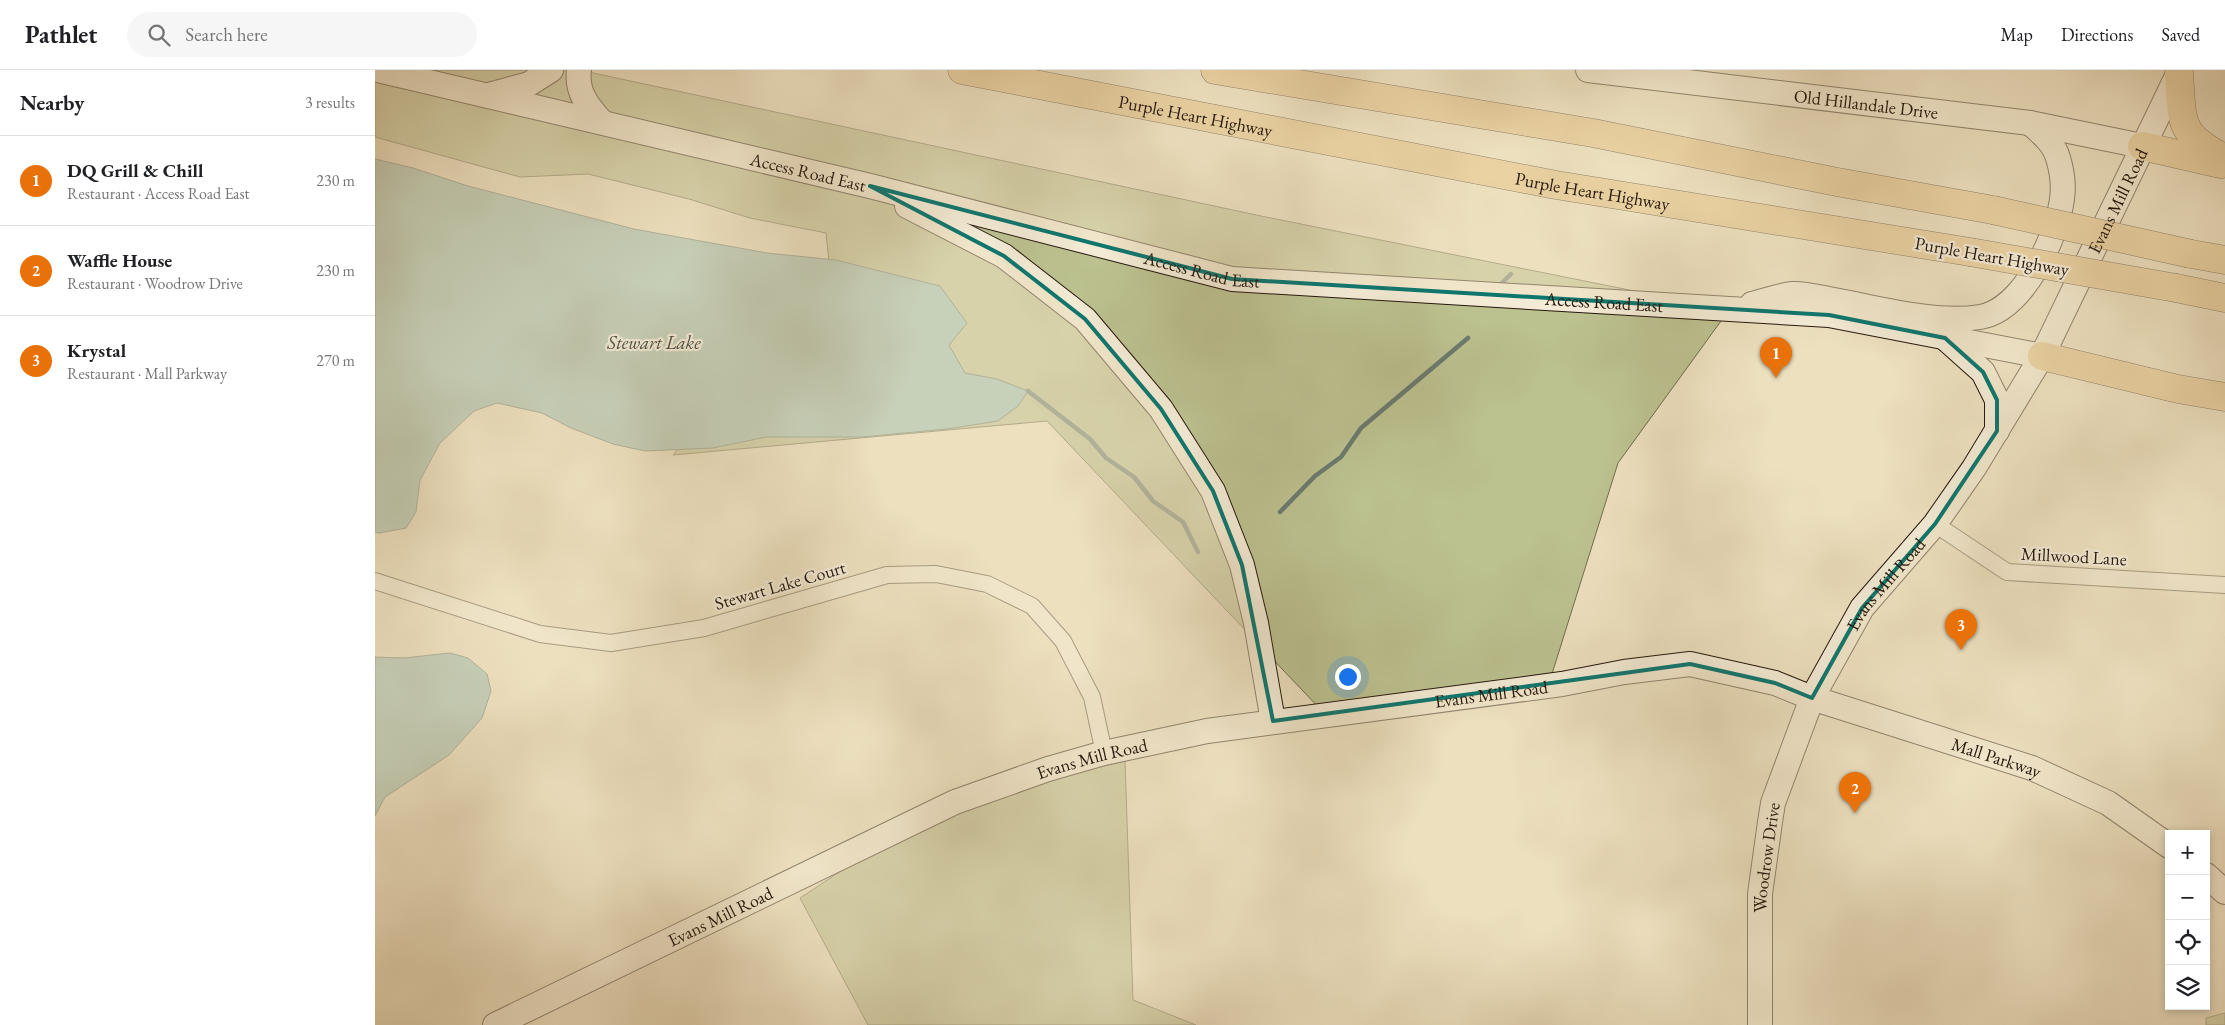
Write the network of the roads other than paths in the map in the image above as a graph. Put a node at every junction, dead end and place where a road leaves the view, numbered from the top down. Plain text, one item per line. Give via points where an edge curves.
1 (378, 70) edge
2 (551, 70) edge
3 (579, 70) edge
4 (962, 70) edge
5 (1215, 70) edge
6 (1588, 70) edge
7 (2179, 72) edge
8 (488, 95) junction
9 (602, 122) junction
10 (2029, 123) junction
11 (2142, 146) junction
12 (2225, 158) edge
13 (2225, 165) edge
14 (870, 186) junction
15 (2225, 260) edge
16 (2225, 298) edge
17 (1731, 310) junction
18 (1945, 338) junction
19 (2042, 356) junction
20 (2225, 397) edge
21 (1997, 431) junction
22 (1935, 524) junction
23 (375, 582) edge
24 (2225, 584) edge
25 (1812, 698) junction
26 (1273, 721) junction
27 (1104, 753) junction
28 (2165, 843) edge
29 (2210, 879) edge
30 (2225, 892) edge
31 (495, 1025) edge
32 (1760, 1025) edge

1 - 8 main road, Access Road East
2 - 8 main road via 529,84
3 - 9 main road via 580,90 586,104
4 - 16 highway, Purple Heart Highway, bridge via 1556,185 1970,252
5 - 15 highway, bridge via 1593,133 1993,210
6 - 10 main road, Old Hillandale Drive
7 - 11 main road, Evans Mill Road
7 - 12 highway via 2182,117 2190,136
8 - 9 main road, Access Road East
9 - 14 main road, Access Road East
10 - 11 main road, Old Hillandale Drive
10 - 17 main road via 2049,140 2058,155 2063,175 2062,198 2058,218 2037,268 2005,305 1981,317 1940,318 1793,294
11 - 13 highway
11 - 19 main road, Evans Mill Road
14 - 17 main road, Access Road East via 1232,279
14 - 26 main road via 1004,256 1085,319 1161,409 1213,491 1242,565
17 - 18 main road, Access Road East via 1829,316
18 - 19 main road, Access Road East
18 - 21 main road via 1983,372 1997,400
19 - 20 highway
19 - 21 main road, Evans Mill Road
21 - 22 main road, Evans Mill Road
22 - 24 street, Millwood Lane via 2007,572
22 - 25 main road, Evans Mill Road via 1862,608
23 - 27 street, Stewart Lake Court via 540,634 611,643 704,628 887,575 936,574 987,584 1032,606 1063,641 1092,697
25 - 26 main road, Evans Mill Road via 1775,683 1689,664 1542,687
25 - 28 main road, Mall Parkway via 2033,768 2108,803
25 - 32 main road, Woodrow Drive via 1772,813 1760,894
26 - 27 main road, Evans Mill Road via 1168,738
27 - 31 main road, Evans Mill Road via 955,802
29 - 30 main road

